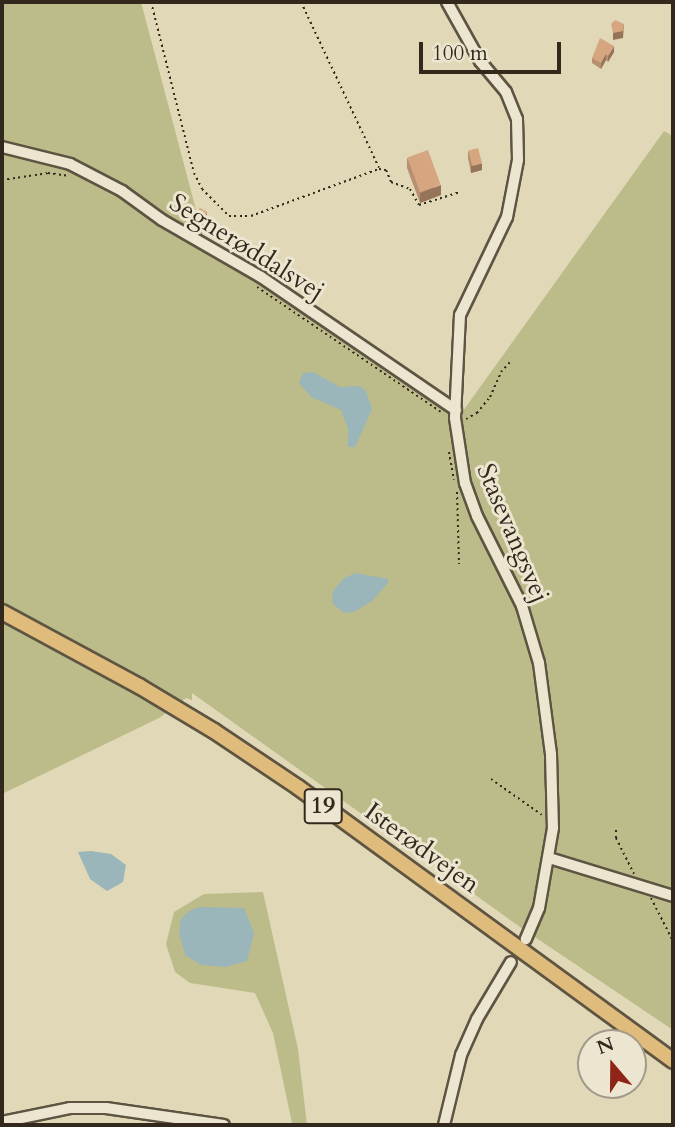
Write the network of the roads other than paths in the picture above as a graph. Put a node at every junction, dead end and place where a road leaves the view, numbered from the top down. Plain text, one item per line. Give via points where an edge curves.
1 (447, 2) edge
2 (2, 147) edge
3 (456, 414) junction
4 (2, 612) edge
5 (549, 858) junction
6 (673, 896) edge
7 (526, 939) dead end
8 (511, 962) dead end
9 (626, 1027) junction
10 (673, 1054) edge
11 (673, 1061) edge
12 (2, 1122) edge
13 (224, 1125) edge
14 (444, 1125) edge

1 - 3 street, Stasevangsvej via 480,61 506,92 517,119 517,160 507,217 460,315
2 - 3 street, Segnerøddalsvej via 70,164 122,191 162,220 261,277
3 - 5 street, Stasevangsvej via 464,483 522,606 539,663 551,754
4 - 9 highway, Isterødvejen / 19 via 139,686 299,788
5 - 6 street
5 - 7 street, Stasevangsvej via 539,908
8 - 14 street via 461,1055
9 - 10 highway, Isterødvejen / 19
9 - 11 highway, Isterødvejen / 19
12 - 13 street via 70,1108 106,1108

